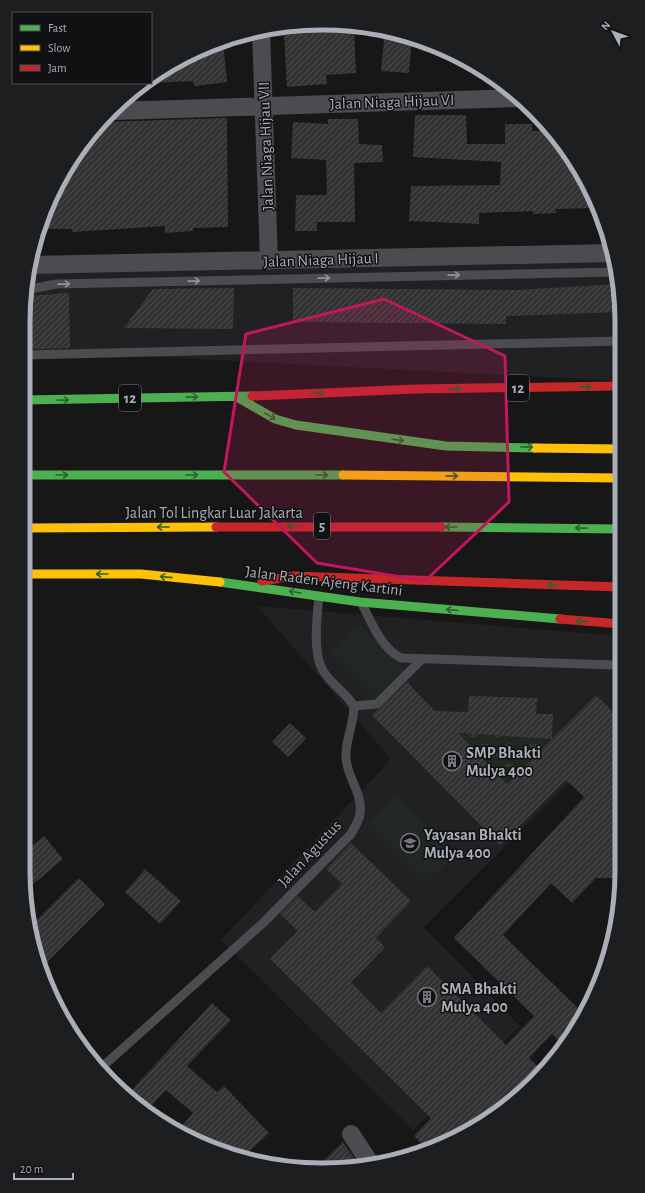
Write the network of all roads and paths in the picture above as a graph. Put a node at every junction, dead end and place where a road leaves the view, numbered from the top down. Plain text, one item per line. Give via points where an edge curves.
1 (261, 37) edge
2 (510, 98) edge
3 (264, 106) junction
4 (122, 111) edge
5 (606, 253) edge
6 (269, 261) junction
7 (36, 266) edge
8 (610, 272) edge
9 (33, 289) edge
10 (615, 341) edge
11 (30, 355) edge
12 (615, 386) edge
13 (237, 397) junction
14 (30, 400) edge
15 (615, 449) edge
16 (30, 475) edge
17 (615, 478) edge
18 (30, 528) edge
19 (615, 529) edge
20 (30, 574) edge
21 (247, 585) junction
22 (615, 587) edge
23 (319, 596) junction
24 (360, 602) junction
25 (615, 624) edge
26 (422, 659) junction
27 (615, 665) edge
28 (354, 709) junction
29 (105, 1065) edge
30 (351, 1134) dead end
31 (367, 1159) edge

1 - 3 street, Jalan Niaga Hijau VII
2 - 3 street, Jalan Niaga Hijau VI
3 - 4 street, Jalan Niaga Hijau VI
3 - 6 street, Jalan Niaga Hijau VII
5 - 6 street, Jalan Niaga Hijau I
6 - 7 street, Jalan Niaga Hijau I
9 -> 8 lane via 56,284
10 - 11 lane
13 -> 12 highway, 12 via 416,389
14 -> 13 highway, 12
13 -> 15 highway via 275,419 351,434 446,446
16 -> 17 highway
19 -> 18 highway, Jalan Tol Lingkar Luar Jakarta / 5 via 357,526
21 -> 20 highway, Jalan Raden Ajeng Kartini via 141,574
22 -> 21 highway via 294,576
23 -> 21 highway, Jalan Raden Ajeng Kartini
23 - 24 highway, Jalan Raden Ajeng Kartini
23 - 28 lane via 316,618 320,665 330,680 343,691
25 -> 24 highway, Jalan Raden Ajeng Kartini
24 - 26 lane via 381,639 394,655
26 - 27 lane
26 - 28 lane via 377,704
28 - 29 lane, Jalan Agustus via 346,748 349,774 360,802 360,815 351,834 263,923
30 - 31 street

